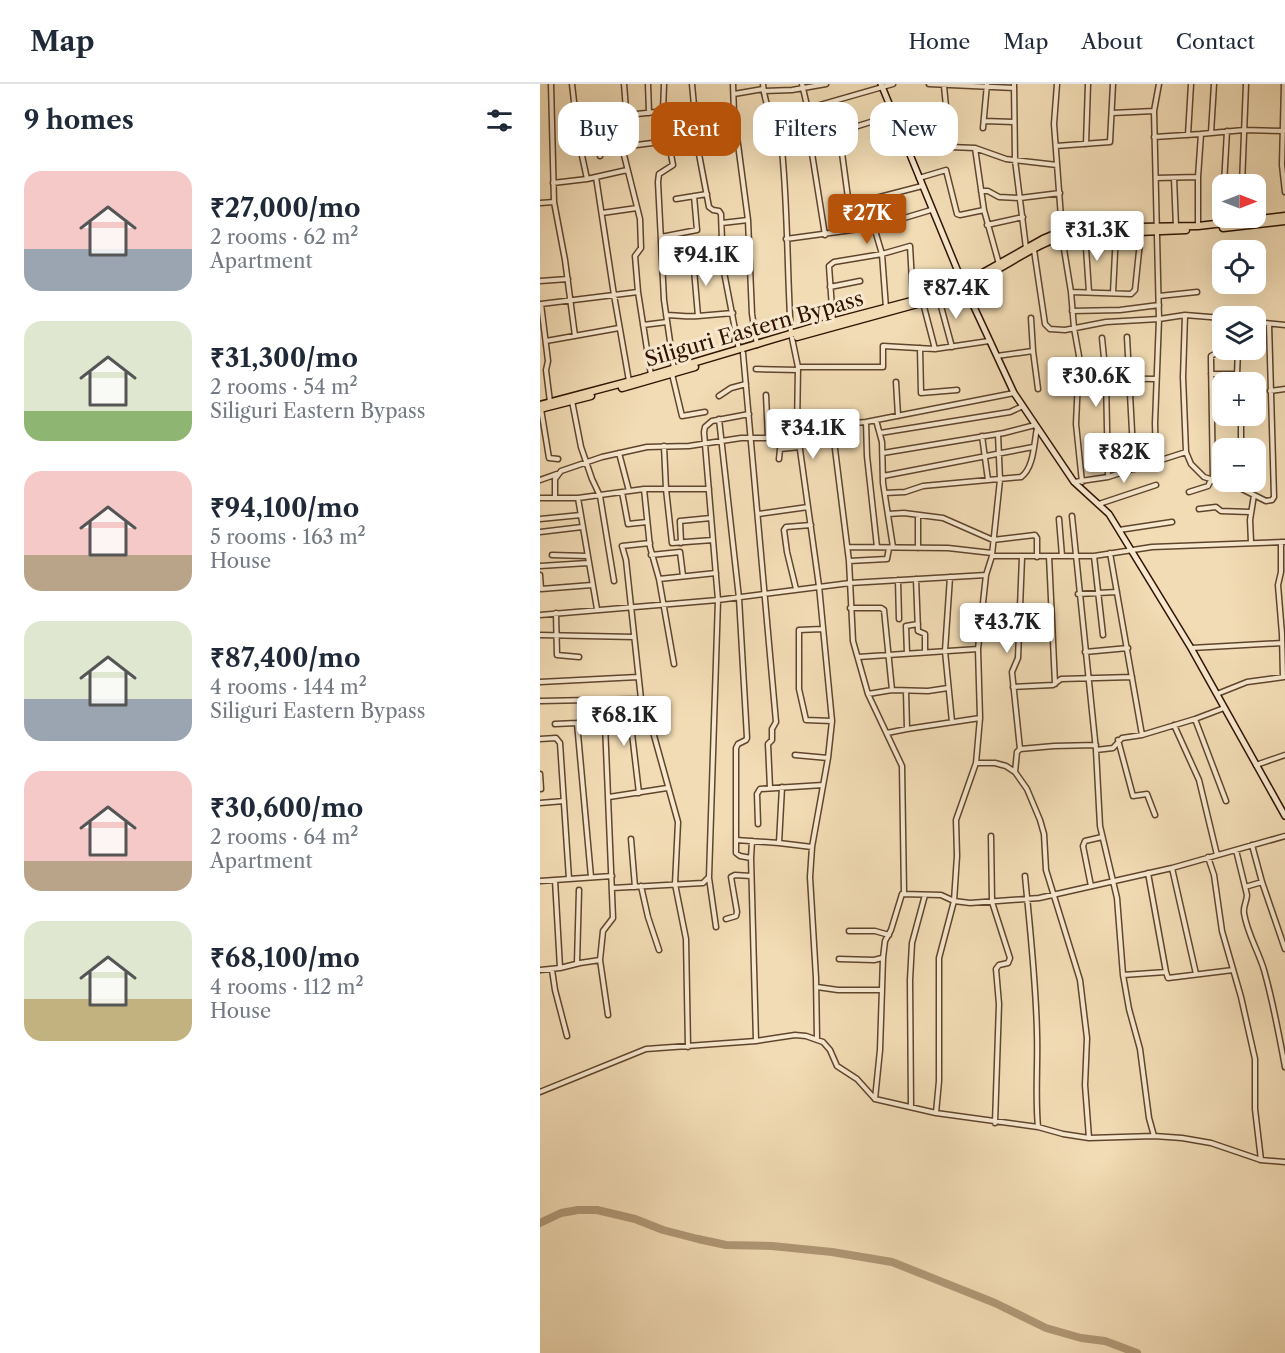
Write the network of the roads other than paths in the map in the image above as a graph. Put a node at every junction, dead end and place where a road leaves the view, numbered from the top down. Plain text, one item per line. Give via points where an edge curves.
1 (551, 84) edge
2 (572, 84) edge
3 (624, 84) edge
4 (648, 84) edge
5 (664, 84) edge
6 (692, 84) edge
7 (733, 84) edge
8 (826, 84) edge
9 (893, 84) edge
10 (929, 84) edge
11 (1057, 84) edge
12 (1088, 84) edge
13 (1113, 84) edge
14 (1159, 84) edge
15 (1191, 84) edge
16 (1214, 84) edge
17 (1246, 84) edge
18 (1284, 84) edge
19 (953, 85) edge
20 (971, 85) edge
21 (987, 85) edge
22 (803, 86) edge
23 (881, 86) edge
24 (944, 86) junction
25 (1001, 86) edge
26 (1014, 86) edge
27 (764, 88) edge
28 (734, 94) junction
29 (574, 102) edge
30 (626, 102) edge
31 (663, 102) edge
32 (694, 102) edge
33 (734, 102) edge
34 (806, 102) edge
35 (832, 102) edge
36 (888, 102) edge
37 (945, 102) edge
38 (1284, 105) edge
39 (1154, 111) junction
40 (1112, 112) junction
41 (649, 113) joint
42 (639, 114) edge
43 (984, 121) junction
44 (1014, 122) junction
45 (983, 128) dead end
46 (1244, 130) junction
47 (1227, 131) junction
48 (1284, 131) edge
49 (1211, 133) junction
50 (1201, 134) junction
51 (1188, 135) junction
52 (1154, 137) junction
53 (1086, 144) junction
54 (1056, 146) junction
55 (958, 147) edge
56 (975, 148) junction
57 (582, 156) edge
58 (623, 156) edge
59 (671, 156) edge
60 (699, 156) edge
61 (740, 156) edge
62 (783, 156) edge
63 (812, 156) edge
64 (842, 156) edge
65 (910, 156) edge
66 (1015, 160) junction
67 (1058, 165) junction
68 (627, 170) junction
69 (1225, 174) edge
70 (1242, 174) edge
71 (596, 177) junction
72 (1198, 177) junction
73 (919, 178) junction
74 (1156, 178) junction
75 (1174, 178) junction
76 (587, 179) junction
77 (553, 183) junction
78 (922, 186) junction
79 (981, 191) junction
80 (1285, 192) edge
81 (1060, 193) junction
82 (707, 194) junction
83 (694, 196) junction
84 (1020, 198) junction
85 (676, 199) dead end
86 (873, 200) junction
87 (554, 202) junction
88 (540, 203) edge
89 (849, 205) junction
90 (637, 208) junction
91 (836, 208) dead end
92 (931, 210) junction
93 (984, 210) junction
94 (603, 213) junction
95 (1023, 217) junction
96 (1266, 219) edge
97 (1285, 219) edge
98 (748, 220) junction
99 (722, 223) junction
100 (987, 225) junction
101 (1212, 225) edge
102 (880, 226) junction
103 (1198, 226) junction
104 (874, 227) junction
105 (1176, 227) junction
106 (1157, 229) junction
107 (1116, 232) junction
108 (1141, 232) junction
109 (1062, 233) junction
110 (1085, 233) junction
111 (825, 235) junction
112 (661, 237) junction
113 (786, 239) junction
114 (1030, 249) junction
115 (721, 252) junction
116 (882, 254) junction
117 (999, 264) junction
118 (568, 279) junction
119 (540, 280) edge
120 (860, 281) dead end
121 (830, 287) junction
122 (965, 288) junction
123 (638, 292) junction
124 (1071, 292) junction
125 (1089, 292) junction
126 (1197, 292) dead end
127 (1113, 293) junction
128 (614, 295) junction
129 (1159, 296) junction
130 (939, 299) junction
131 (571, 300) junction
132 (913, 301) junction
133 (923, 303) junction
134 (541, 304) edge
135 (1159, 305) junction
136 (886, 308) junction
137 (1072, 311) junction
138 (733, 313) junction
139 (666, 315) junction
140 (1185, 315) junction
141 (698, 316) junction
142 (1212, 317) edge
143 (1031, 318) dead end
144 (1159, 319) junction
145 (667, 322) junction
146 (833, 322) junction
147 (1266, 324) edge
148 (1269, 324) junction
149 (1285, 324) edge
150 (643, 325) junction
151 (619, 328) junction
152 (1074, 328) junction
153 (575, 336) junction
154 (792, 336) junction
155 (1127, 337) dead end
156 (1102, 338) dead end
157 (546, 341) junction
158 (989, 341) junction
159 (757, 345) junction
160 (952, 347) junction
161 (920, 348) junction
162 (935, 349) junction
163 (1033, 351) junction
164 (741, 352) junction
165 (1212, 355) edge
166 (997, 356) junction
167 (756, 369) dead end
168 (798, 369) junction
169 (673, 372) junction
170 (1211, 374) joint
171 (651, 376) junction
172 (1077, 378) junction
173 (1106, 378) junction
174 (1128, 379) junction
175 (1156, 379) junction
176 (629, 382) junction
177 (896, 382) dead end
178 (746, 384) junction
179 (1038, 389) dead end
180 (1285, 389) edge
181 (957, 390) dead end
182 (1270, 391) junction
183 (1014, 393) junction
184 (766, 395) dead end
185 (719, 396) dead end
186 (572, 401) junction
187 (550, 402) junction
188 (1023, 406) junction
189 (540, 408) edge
190 (705, 412) dead end
191 (748, 414) junction
192 (898, 416) junction
193 (719, 419) junction
194 (876, 420) junction
195 (866, 422) junction
196 (832, 425) junction
197 (1036, 427) junction
198 (797, 428) junction
199 (880, 433) junction
200 (998, 434) junction
201 (982, 436) junction
202 (751, 438) junction
203 (768, 438) junction
204 (799, 438) junction
205 (721, 441) junction
206 (706, 443) junction
207 (664, 446) junction
208 (800, 447) junction
209 (1033, 447) junction
210 (1186, 452) junction
211 (540, 453) edge
212 (548, 453) junction
213 (619, 453) junction
214 (882, 453) junction
215 (1000, 453) junction
216 (985, 456) junction
217 (558, 459) dead end
218 (779, 459) dead end
219 (587, 462) junction
220 (1156, 462) junction
221 (1134, 469) junction
222 (557, 474) junction
223 (882, 476) junction
224 (1108, 477) junction
225 (540, 480) edge
226 (1000, 480) junction
227 (1212, 480) junction
228 (988, 481) junction
229 (1074, 482) junction
230 (1082, 482) junction
231 (1156, 484) dead end
232 (644, 489) junction
233 (666, 489) junction
234 (709, 489) junction
235 (629, 491) junction
236 (622, 492) junction
237 (1189, 492) dead end
238 (1248, 492) edge
239 (885, 493) junction
240 (1254, 495) junction
241 (600, 496) junction
242 (540, 498) edge
243 (555, 498) junction
244 (578, 498) junction
245 (1099, 504) junction
246 (808, 507) junction
247 (1199, 509) dead end
248 (1250, 512) junction
249 (758, 514) junction
250 (888, 514) junction
251 (581, 515) junction
252 (918, 516) junction
253 (1072, 516) dead end
254 (711, 518) junction
255 (540, 519) edge
256 (1059, 519) dead end
257 (648, 522) junction
258 (1172, 522) dead end
259 (811, 525) junction
260 (582, 527) junction
261 (1119, 530) junction
262 (540, 532) edge
263 (713, 540) junction
264 (993, 540) junction
265 (1251, 542) junction
266 (1283, 542) edge
267 (650, 543) junction
268 (681, 543) junction
269 (891, 547) junction
270 (848, 548) junction
271 (877, 548) junction
272 (918, 548) junction
273 (1131, 549) junction
274 (1110, 553) junction
275 (992, 554) junction
276 (552, 555) dead end
277 (651, 555) junction
278 (587, 556) junction
279 (1022, 556) junction
280 (1037, 556) junction
281 (1049, 556) junction
282 (1062, 556) junction
283 (1074, 556) junction
284 (1094, 556) junction
285 (849, 561) junction
286 (588, 563) junction
287 (540, 567) edge
288 (716, 573) junction
289 (540, 575) edge
290 (986, 575) junction
291 (683, 576) junction
292 (950, 577) junction
293 (659, 579) junction
294 (916, 579) junction
295 (898, 580) junction
296 (614, 581) dead end
297 (850, 583) junction
298 (592, 585) junction
299 (819, 586) junction
300 (796, 589) junction
301 (541, 590) edge
302 (1098, 592) junction
303 (1117, 592) junction
304 (765, 594) junction
305 (1078, 594) junction
306 (739, 598) junction
307 (718, 600) junction
308 (663, 604) junction
309 (631, 607) junction
310 (850, 608) junction
311 (597, 609) junction
312 (556, 613) junction
313 (540, 615) edge
314 (899, 619) dead end
315 (918, 624) junction
316 (822, 629) junction
317 (540, 635) edge
318 (556, 635) junction
319 (1103, 635) dead end
320 (634, 637) junction
321 (1282, 643) junction
322 (1128, 648) junction
323 (1191, 648) junction
324 (978, 649) junction
325 (945, 651) junction
326 (925, 652) junction
327 (1084, 652) junction
328 (907, 653) junction
329 (888, 655) junction
330 (579, 657) dead end
331 (858, 657) junction
332 (674, 664) dead end
333 (638, 677) junction
334 (1132, 677) junction
335 (1087, 678) junction
336 (1284, 678) edge
337 (540, 682) edge
338 (1056, 684) junction
339 (1012, 687) junction
340 (948, 688) junction
341 (892, 690) junction
342 (906, 691) junction
343 (868, 694) junction
344 (1216, 694) junction
345 (641, 699) junction
346 (632, 700) junction
347 (540, 701) edge
348 (1224, 708) junction
349 (980, 718) junction
350 (1196, 719) junction
351 (832, 721) junction
352 (577, 723) junction
353 (952, 723) junction
354 (555, 724) dead end
355 (605, 724) junction
356 (631, 725) junction
357 (1174, 725) junction
358 (907, 729) junction
359 (887, 733) junction
360 (1142, 735) junction
361 (540, 739) edge
362 (1118, 740) junction
363 (1096, 747) junction
364 (1020, 749) junction
365 (795, 755) dead end
366 (1285, 755) edge
367 (828, 758) junction
368 (976, 763) junction
369 (1256, 765) junction
370 (1015, 772) junction
371 (540, 774) edge
372 (823, 785) junction
373 (782, 787) junction
374 (668, 788) junction
375 (770, 788) junction
376 (541, 789) edge
377 (639, 793) junction
378 (609, 797) junction
379 (564, 801) junction
380 (1226, 801) dead end
381 (540, 803) edge
382 (1155, 815) dead end
383 (1285, 816) edge
384 (758, 824) dead end
385 (991, 836) dead end
386 (1285, 836) edge
387 (1102, 837) junction
388 (631, 839) dead end
389 (736, 840) junction
390 (752, 841) junction
391 (778, 843) junction
392 (1252, 845) junction
393 (812, 847) junction
394 (1236, 850) junction
395 (1216, 855) junction
396 (1208, 857) junction
397 (751, 858) junction
398 (1172, 868) junction
399 (1148, 873) junction
400 (612, 876) junction
401 (751, 876) junction
402 (1025, 876) dead end
403 (591, 877) junction
404 (709, 878) junction
405 (569, 879) junction
406 (555, 880) junction
407 (540, 881) edge
408 (1113, 882) junction
409 (1262, 882) junction
410 (675, 884) junction
411 (641, 886) junction
412 (1091, 886) junction
413 (635, 887) junction
414 (1245, 887) junction
415 (612, 888) junction
416 (579, 890) dead end
417 (904, 893) junction
418 (925, 895) junction
419 (1054, 895) junction
420 (1027, 899) junction
421 (954, 901) junction
422 (992, 902) junction
423 (726, 919) dead end
424 (716, 927) dead end
425 (849, 931) dead end
426 (889, 935) junction
427 (1285, 949) edge
428 (659, 950) dead end
429 (883, 958) junction
430 (839, 959) dead end
431 (600, 960) junction
432 (577, 963) junction
433 (560, 969) junction
434 (540, 970) edge
435 (552, 970) junction
436 (1233, 970) junction
437 (1166, 972) junction
438 (1196, 974) junction
439 (1123, 975) junction
440 (817, 987) junction
441 (881, 990) junction
442 (608, 1015) dead end
443 (567, 1036) dead end
444 (818, 1039) junction
445 (756, 1041) junction
446 (688, 1047) junction
447 (1285, 1067) edge
448 (540, 1092) edge
449 (876, 1099) junction
450 (911, 1107) junction
451 (936, 1113) junction
452 (994, 1122) junction
453 (1038, 1127) junction
454 (1154, 1136) junction
455 (1089, 1138) junction
456 (1261, 1160) junction
457 (1285, 1162) edge

1 - 77 street
2 - 29 street
3 - 30 street
4 - 41 street
5 - 31 street
6 - 32 street
7 - 28 street
8 - 22 street
9 - 23 street
10 - 24 street
11 - 54 street
12 - 53 street
13 - 40 street
14 - 39 street
15 - 51 street
16 - 49 street
17 - 46 street
18 - 38 street
19 - 20 street
19 - 24 street
20 - 21 street
21 - 25 street
21 - 43 street
22 - 27 street
22 - 34 street
23 - 35 street
23 - 36 street
24 - 37 street
25 - 26 street
26 - 44 street
27 - 28 street
28 - 33 street
38 - 48 street
39 - 40 street
39 - 52 street
40 - 53 street via 1110,142
41 - 42 street
43 - 44 street
43 - 45 street
44 - 66 street
46 - 47 street
46 - 48 street
46 - 70 street
47 - 49 street
47 - 69 street
48 - 80 street
49 - 50 street
50 - 51 street
50 - 72 street
51 - 52 street
52 - 74 street
53 - 54 street
54 - 67 street
55 - 56 street
56 - 66 street
56 - 79 street
57 - 76 street
58 - 68 street
59 - 112 street via 673,165 658,177
60 - 82 street
61 - 98 street
62 - 113 street
63 - 111 street
64 - 89 street
65 - 73 street
66 - 67 street
66 - 84 street
67 - 81 street
68 - 71 street
68 - 90 street
71 - 76 street
71 - 94 street
72 - 75 street
72 - 103 street
73 - 78 street
73 - 93 street via 946,170 957,213
74 - 75 street
74 - 106 street
75 - 105 street
76 - 77 street
77 - 87 street
78 - 86 street
78 - 92 street
79 - 84 street via 996,197
79 - 93 street
81 - 84 street
81 - 109 street
82 - 83 street
82 - 99 street via 710,209 721,212
83 - 85 street
83 - 112 street via 697,230
84 - 95 street
86 - 89 street
86 - 102 street
87 - 88 street
87 - 118 street
89 - 91 street
90 - 94 street
90 - 123 street via 642,232 641,248 635,256
92 - 102 street
92 - 122 street
93 - 100 street
94 - 128 street
95 - 100 street
95 - 114 street
96 - 97 main road, Siliguri Eastern Bypass
97 - 106 main road, Siliguri Eastern Bypass via 1210,229
98 - 99 street
98 - 159 street
99 - 115 street
100 - 117 street
101 - 103 main road, Siliguri Eastern Bypass
102 - 104 street
103 - 105 main road, Siliguri Eastern Bypass
104 - 111 street
104 - 116 street
105 - 106 main road, Siliguri Eastern Bypass
106 - 108 main road, Siliguri Eastern Bypass
106 - 109 main road, Siliguri Eastern Bypass via 1081,228
106 - 129 street
107 - 108 main road, Siliguri Eastern Bypass
107 - 110 main road, Siliguri Eastern Bypass
107 - 127 street
108 - 127 street via 1134,293
109 - 110 main road, Siliguri Eastern Bypass
109 - 114 main road, Siliguri Eastern Bypass
109 - 124 street
110 - 125 street
111 - 113 street
112 - 139 street
113 - 154 street
114 - 117 main road, Siliguri Eastern Bypass
114 - 122 main road, Siliguri Eastern Bypass
114 - 152 street via 1045,324 1054,330
115 - 138 street
115 - 141 street via 693,258
116 - 121 street via 832,262
116 - 132 street via 910,246
116 - 136 street
117 - 122 main road, Siliguri Eastern Bypass
118 - 119 street
118 - 131 street
120 - 121 street
121 - 146 street
122 - 130 main road, Siliguri Eastern Bypass
122 - 132 main road, Siliguri Eastern Bypass
122 - 158 street
123 - 128 street
123 - 150 street
124 - 125 street
124 - 137 street
125 - 127 street
126 - 129 street
128 - 131 street
128 - 151 street
129 - 135 street
130 - 133 main road, Siliguri Eastern Bypass
130 - 160 street
131 - 134 street
131 - 153 street
132 - 136 main road, Siliguri Eastern Bypass
133 - 154 main road, Siliguri Eastern Bypass
133 - 162 street
134 - 157 street
135 - 137 street
135 - 144 street
136 - 146 main road, Siliguri Eastern Bypass
137 - 152 street
138 - 141 street
138 - 164 street
139 - 141 street
139 - 145 street
140 - 142 street
140 - 144 street
140 - 210 street
143 - 163 street
144 - 152 street via 1106,321
144 - 175 street
145 - 150 street
145 - 169 street
146 - 154 main road, Siliguri Eastern Bypass
147 - 148 street
148 - 149 street
148 - 182 street
150 - 171 street
151 - 153 street
151 - 176 street
152 - 172 street via 1079,356
153 - 157 street
154 - 159 main road, Siliguri Eastern Bypass
154 - 164 main road, Siliguri Eastern Bypass
154 - 168 street
155 - 174 street
156 - 173 street
157 - 187 street
158 - 160 street
158 - 166 street
159 - 164 main road, Siliguri Eastern Bypass
160 - 162 street
161 - 162 street
161 - 168 street via 883,346 882,367
161 - 181 street via 921,393
163 - 166 street
163 - 179 street
164 - 169 main road, Siliguri Eastern Bypass
164 - 178 street
165 - 170 street
166 - 183 street
167 - 168 street
168 - 198 street
169 - 171 main road, Siliguri Eastern Bypass
169 - 186 main road, Siliguri Eastern Bypass
169 - 190 street via 682,416
170 - 227 street
171 - 176 main road, Siliguri Eastern Bypass
172 - 173 street
172 - 230 street via 1076,424
173 - 174 street
173 - 224 street
174 - 175 street
174 - 221 street
175 - 220 street
176 - 187 main road, Siliguri Eastern Bypass
177 - 192 street
178 - 185 street
178 - 191 street
180 - 182 street
182 - 240 street via 1274,497 1266,501
183 - 188 street
183 - 192 street
184 - 203 street
186 - 189 main road, Siliguri Eastern Bypass
186 - 219 street
187 - 189 main road, Siliguri Eastern Bypass
188 - 197 street
188 - 199 street via 1010,412
189 - 212 street
191 - 193 street
191 - 202 street
192 - 194 street
193 - 205 street
193 - 206 street via 705,427
194 - 195 street
194 - 199 street
195 - 196 street
195 - 271 street
196 - 198 street
196 - 270 street
197 - 200 street
197 - 209 street
197 - 229 street
198 - 204 street
199 - 214 street
200 - 201 street
200 - 215 street
201 - 214 street
201 - 216 street
202 - 203 street
202 - 205 street
202 - 249 street
203 - 204 street
204 - 208 street
205 - 206 street
205 - 306 street
206 - 207 street
206 - 234 street
207 - 213 street
207 - 233 street
208 - 218 street via 780,449
208 - 246 street
209 - 215 street
209 - 226 street via 1026,473
210 - 220 street
210 - 227 street via 1197,472
211 - 212 street
212 - 217 street via 551,460
213 - 219 street
213 - 235 street
214 - 223 street
215 - 216 street
215 - 226 street
216 - 223 street
216 - 228 street
219 - 222 street
219 - 241 street
220 - 221 street
221 - 224 street
222 - 225 street
222 - 243 street
223 - 239 street
224 - 230 street
226 - 228 street
226 - 264 street
227 - 237 street via 1207,487
228 - 239 street
229 - 230 street
229 - 245 street
231 - 245 street
232 - 233 street
232 - 235 street
232 - 257 street
233 - 234 street
233 - 268 street via 670,540
234 - 254 street
235 - 236 street
236 - 241 street
236 - 257 street via 628,524
238 - 240 street
239 - 250 street
240 - 248 street
241 - 244 street
241 - 296 street
242 - 243 street
243 - 244 street
244 - 251 street
245 - 261 street
246 - 249 street
246 - 259 street
247 - 248 street
248 - 265 street
249 - 304 street
250 - 252 street
250 - 269 street
251 - 255 street
251 - 260 street
252 - 264 street via 943,518
252 - 272 street
253 - 283 street
254 - 263 street
254 - 268 street via 681,520
256 - 282 street
257 - 267 street
258 - 261 street
259 - 299 street
259 - 300 street via 784,530
260 - 262 street
260 - 278 street
261 - 273 street
263 - 268 street
263 - 288 street
264 - 275 street
264 - 280 street via 1035,535
265 - 266 street
265 - 273 street
266 - 321 street via 1278,585
267 - 277 street
267 - 309 street via 622,546
269 - 271 street
269 - 272 street
269 - 285 street via 887,559
270 - 271 street
270 - 285 street
272 - 275 street
273 - 274 street
273 - 323 street
274 - 284 street
274 - 303 street
275 - 279 street
275 - 290 street
276 - 278 street
277 - 291 street via 680,552
277 - 293 street
278 - 286 street
279 - 280 street
279 - 339 street via 1018,658 1012,672
280 - 281 street
281 - 282 street
281 - 338 street
282 - 283 street
283 - 284 street
283 - 305 street
284 - 302 street
285 - 297 street
286 - 287 street
286 - 298 street
288 - 291 street
288 - 307 street
289 - 301 street
290 - 292 street
290 - 324 street
291 - 293 street
292 - 294 street
292 - 325 street
293 - 308 street
294 - 295 street
294 - 315 street
295 - 297 street
295 - 314 street
297 - 299 street
297 - 310 street
298 - 301 street
298 - 311 street
299 - 300 street
299 - 316 street
300 - 304 street
302 - 303 street
302 - 305 street
302 - 319 street
303 - 322 street
304 - 306 street
304 - 375 street via 776,722 768,744
305 - 327 street
306 - 307 street
306 - 389 street via 748,734 736,748
307 - 308 street
307 - 404 street
308 - 309 street
308 - 332 street
309 - 311 street
309 - 320 street
310 - 329 street via 883,609
310 - 331 street
311 - 312 street
312 - 313 street
312 - 318 street
315 - 326 street via 918,632 925,634
315 - 328 street via 906,626
316 - 351 street
316 - 351 street via 799,630 799,689 806,720
317 - 318 street
318 - 320 street
318 - 330 street via 557,655
320 - 333 street
321 - 323 street
321 - 336 street
322 - 327 street
322 - 334 street
323 - 344 street
324 - 325 street
324 - 349 street
325 - 326 street
325 - 340 street
326 - 328 street
327 - 335 street
328 - 329 street
329 - 331 street
329 - 341 street
331 - 343 street
333 - 337 street
333 - 345 street
334 - 335 street
334 - 360 street
335 - 338 street via 1061,679
335 - 363 street
336 - 344 street via 1247,682
338 - 339 street
339 - 364 street
340 - 342 street
340 - 353 street
341 - 342 street
341 - 343 street
342 - 358 street
343 - 359 street
344 - 348 street
345 - 346 street
345 - 374 street
346 - 347 street
346 - 356 street via 635,718
348 - 350 street
348 - 369 street
349 - 353 street
349 - 368 street
350 - 357 street
350 - 380 street
351 - 367 street
352 - 354 street
352 - 355 street
352 - 403 street
353 - 358 street
355 - 356 street
355 - 378 street
356 - 377 street
357 - 360 street
357 - 395 street via 1198,780
358 - 359 street
359 - 417 street via 903,770
360 - 362 street
361 - 379 street via 559,739
362 - 363 street via 1113,748
362 - 382 street via 1133,796 1147,794
363 - 364 street
363 - 387 street
364 - 370 street
365 - 367 street
366 - 369 street
367 - 372 street
368 - 370 street via 995,763
368 - 421 street via 956,820
369 - 383 street
370 - 419 street via 1040,820 1046,870
371 - 376 street
372 - 373 street
372 - 393 street
373 - 375 street
373 - 391 street
374 - 377 street
374 - 410 street via 678,822
375 - 384 street via 758,791
377 - 378 street
378 - 400 street
379 - 381 street
379 - 405 street
385 - 422 street
386 - 392 street
387 - 408 street
387 - 412 street via 1083,846
388 - 413 street
389 - 390 street
389 - 397 street via 737,855
390 - 391 street
390 - 397 street
391 - 393 street
392 - 394 street
392 - 409 street
393 - 440 street via 810,902
394 - 395 street
394 - 414 street
395 - 396 street
396 - 398 street
396 - 436 street
397 - 401 street
398 - 399 street
398 - 438 street
399 - 408 street
399 - 437 street
400 - 403 street
400 - 415 street
401 - 423 street via 731,877 737,912
401 - 445 street
402 - 420 street
403 - 405 street
404 - 410 street via 703,883
404 - 424 street
405 - 406 street
406 - 407 street
406 - 433 street
408 - 412 street
408 - 439 street
409 - 414 street
409 - 427 street
410 - 411 street
410 - 446 street via 686,939
411 - 413 street
411 - 428 street
412 - 419 street
413 - 415 street
414 - 447 street via 1248,933 1263,968
415 - 431 street via 613,918 603,931
416 - 432 street
417 - 418 street
417 - 426 street via 899,897
418 - 421 street via 941,895
418 - 450 street via 912,943
419 - 420 street
419 - 455 street via 1080,980 1086,1023
420 - 422 street
420 - 453 street via 1037,1034
421 - 422 street
421 - 451 street via 939,958
422 - 452 street via 1010,958 996,969 999,1004
425 - 426 street
426 - 429 street
429 - 430 street
429 - 441 street
431 - 432 street
431 - 442 street
432 - 433 street
433 - 435 street
434 - 435 street
435 - 443 street
436 - 438 street
436 - 456 street via 1256,1059 1255,1109
437 - 438 street via 1168,978
437 - 439 street
439 - 454 street
440 - 441 street
440 - 444 street
441 - 449 street
444 - 445 street via 795,1035
444 - 449 street via 830,1050 837,1066
445 - 446 street
446 - 448 street via 646,1049
449 - 450 street
450 - 451 street
451 - 452 street
452 - 453 street
453 - 455 street
454 - 455 street
454 - 456 street via 1211,1143
456 - 457 street

